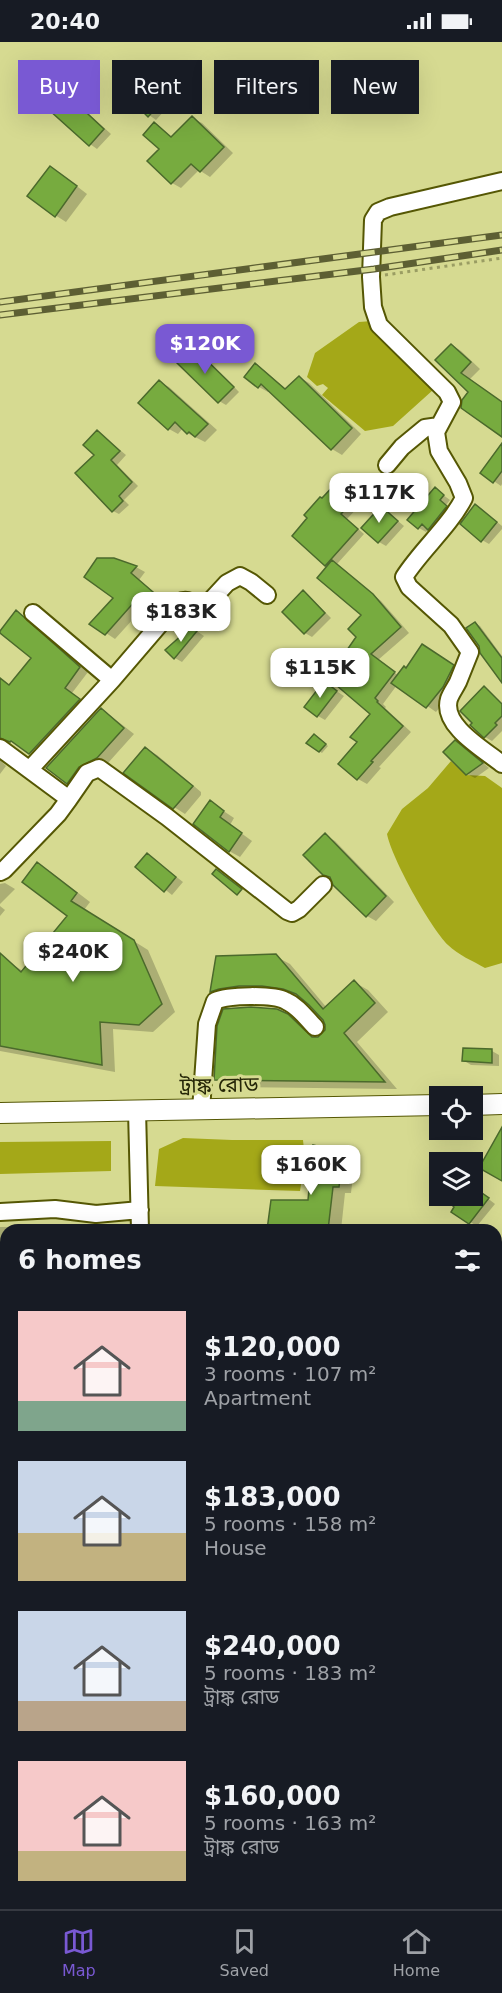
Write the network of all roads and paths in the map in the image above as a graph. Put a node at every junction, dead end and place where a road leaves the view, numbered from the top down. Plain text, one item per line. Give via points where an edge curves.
1 (502, 181) edge
2 (502, 258) edge
3 (371, 277) junction
4 (439, 426) junction
5 (387, 465) dead end
6 (267, 595) dead end
7 (33, 614) dead end
8 (112, 680) junction
9 (0, 748) edge
10 (502, 764) edge
11 (30, 770) junction
12 (69, 799) junction
13 (0, 872) edge
14 (323, 885) dead end
15 (315, 1027) dead end
16 (502, 1104) edge
17 (429, 1105) edge
18 (483, 1105) edge
19 (137, 1110) junction
20 (201, 1110) junction
21 (0, 1113) edge
22 (140, 1210) junction
23 (0, 1212) edge
24 (140, 1224) edge

1 - 3 street via 378,212 373,220
2 - 3 path
3 - 4 street via 379,325 447,392 452,402
4 - 5 street via 425,428
4 - 10 street via 436,432 440,451 464,498 404,577 409,587 451,625 470,652 449,696 450,715 459,730
6 - 8 street via 240,576 227,583 203,609 190,601 178,603
7 - 8 street
8 - 11 street
9 - 11 street
11 - 12 street
12 - 13 street
12 - 14 street via 87,773 99,768 287,911 299,909
15 - 20 street via 285,1000 225,996 214,1001 207,1023
16 - 18 main road
17 - 20 main road, ট্রাঙ্ক রোড
19 - 20 main road, ট্রাঙ্ক রোড
19 - 21 main road, ট্রাঙ্ক রোড
19 - 22 street
22 - 23 street via 96,1214 55,1209
22 - 24 street

